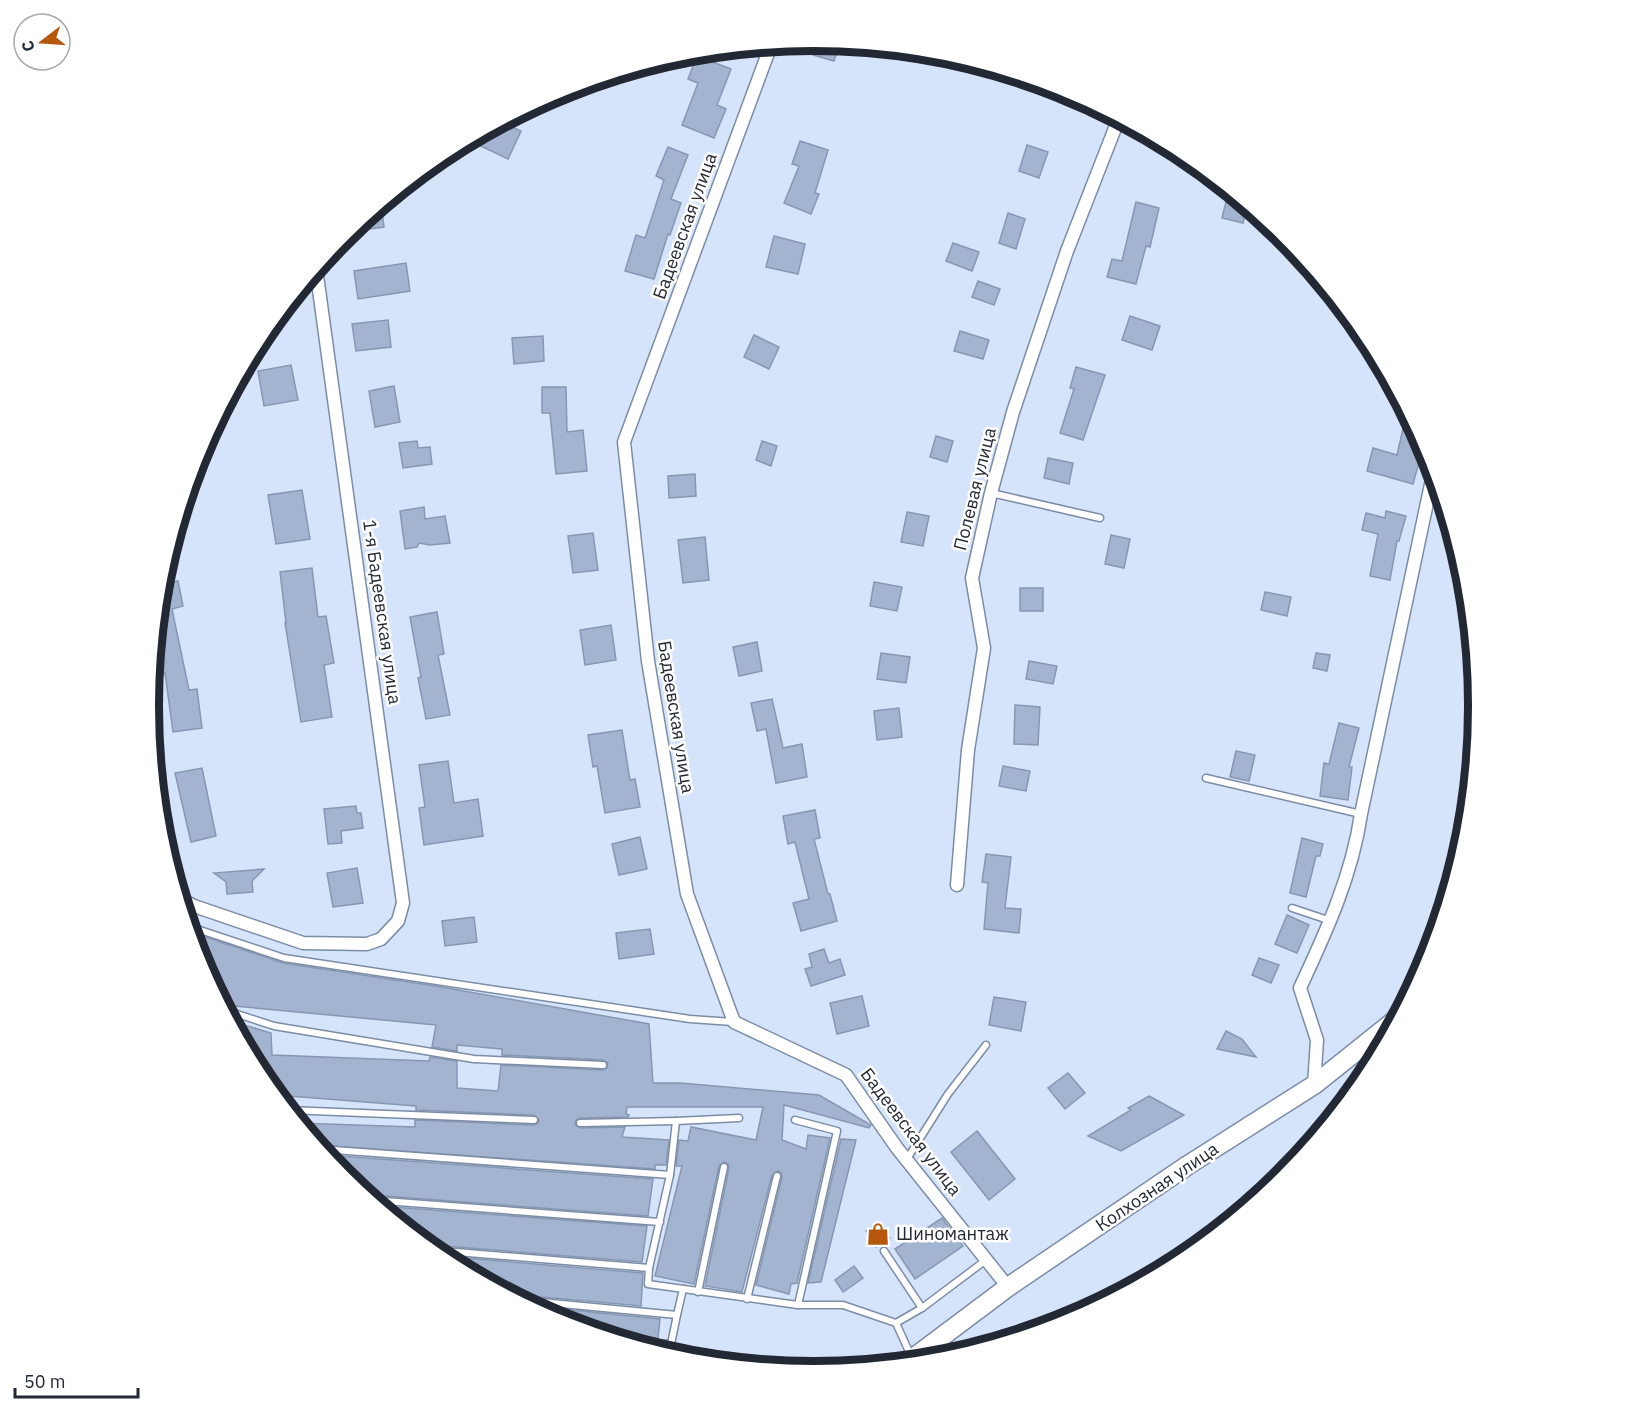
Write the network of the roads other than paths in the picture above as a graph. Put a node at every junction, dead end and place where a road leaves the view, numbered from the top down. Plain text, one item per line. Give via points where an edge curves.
1 (768, 52) edge
2 (1116, 126) edge
3 (317, 278) edge
4 (1431, 486) edge
5 (991, 493) junction
6 (1100, 518) dead end
7 (1206, 778) dead end
8 (1361, 814) junction
9 (957, 885) dead end
10 (189, 903) edge
11 (1292, 908) dead end
12 (1331, 921) junction
13 (198, 930) edge
14 (235, 1013) edge
15 (734, 1022) junction
16 (1383, 1030) edge
17 (986, 1045) dead end
18 (603, 1065) dead end
19 (1314, 1085) junction
20 (298, 1110) edge
21 (738, 1118) dead end
22 (534, 1120) dead end
23 (795, 1120) dead end
24 (676, 1121) junction
25 (580, 1123) dead end
26 (332, 1150) edge
27 (907, 1159) junction
28 (724, 1167) dead end
29 (670, 1175) junction
30 (777, 1176) dead end
31 (386, 1201) edge
32 (660, 1222) junction
33 (884, 1251) dead end
34 (451, 1252) edge
35 (986, 1260) junction
36 (649, 1268) junction
37 (1008, 1287) junction
38 (683, 1289) junction
39 (698, 1292) junction
40 (747, 1299) junction
41 (544, 1302) edge
42 (798, 1305) junction
43 (922, 1308) junction
44 (676, 1315) junction
45 (896, 1323) junction
46 (667, 1344) edge
47 (922, 1351) edge
48 (908, 1354) edge

1 - 15 street, Бадеевская улица via 624,442 648,661 687,894
2 - 5 street, Полевая улица via 1066,251
3 - 10 street, 1-я Бадеевская улица via 404,903 398,921 381,939 368,944 303,943
4 - 8 street
5 - 6 lane
5 - 9 street, Полевая улица via 972,578 984,648 968,750
7 - 8 lane
8 - 12 street via 1356,846
11 - 12 lane
12 - 19 street via 1300,988 1317,1040
13 - 15 lane via 284,958 690,1019
14 - 18 lane via 274,1026 474,1059
15 - 27 street, Бадеевская улица via 846,1075
16 - 19 main road, Колхозная улица
17 - 27 lane via 948,1094
19 - 37 main road, Колхозная улица
20 - 22 lane
21 - 24 lane
23 - 42 lane via 837,1131
24 - 25 lane
24 - 29 lane
26 - 29 lane
27 - 35 street, Бадеевская улица
28 - 39 lane
29 - 32 lane
30 - 40 lane
31 - 32 lane
32 - 36 lane
33 - 43 lane
34 - 36 lane
35 - 37 street, Бадеевская улица
35 - 43 lane
36 - 38 lane via 648,1284
37 - 47 main road, Колхозная улица
38 - 39 lane
38 - 44 lane
39 - 40 lane
40 - 42 lane
41 - 44 lane
42 - 45 lane via 843,1305
43 - 45 lane
44 - 46 lane via 670,1344
45 - 48 lane

